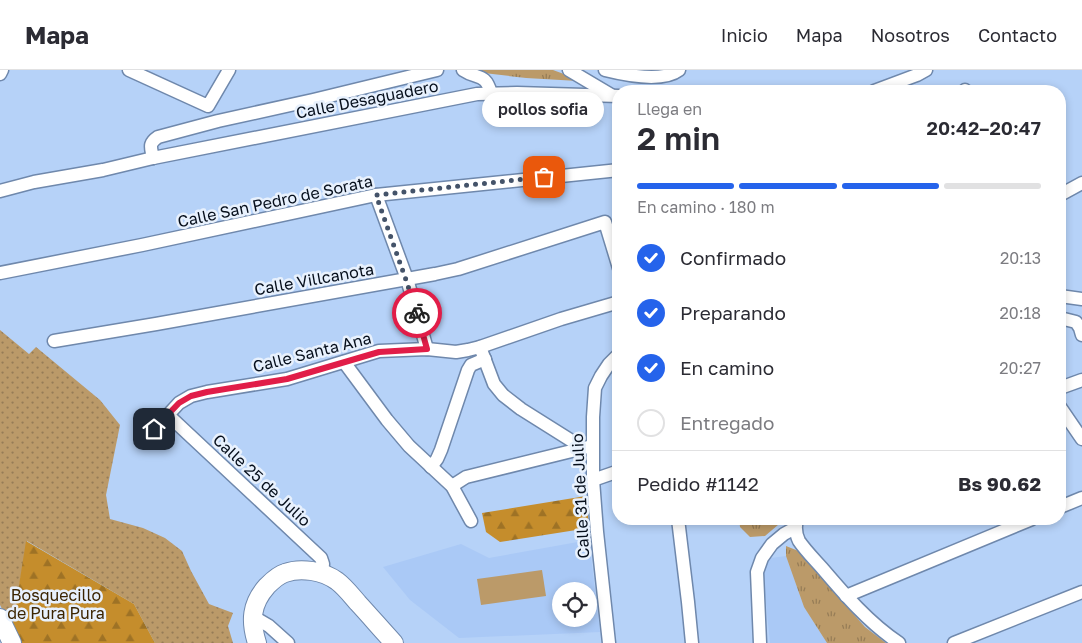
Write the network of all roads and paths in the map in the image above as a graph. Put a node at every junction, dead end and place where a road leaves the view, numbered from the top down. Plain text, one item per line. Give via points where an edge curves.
1 (2, 70) edge
2 (129, 70) edge
3 (229, 70) edge
4 (437, 70) edge
5 (463, 70) edge
6 (569, 70) edge
7 (605, 70) edge
8 (679, 70) edge
9 (926, 70) edge
10 (0, 74) edge
11 (890, 85) edge
12 (491, 93) junction
13 (612, 95) edge
14 (612, 98) edge
15 (153, 158) junction
16 (612, 171) edge
17 (1082, 182) edge
18 (0, 191) edge
19 (1066, 191) edge
20 (376, 195) junction
21 (612, 245) edge
22 (0, 273) edge
23 (406, 280) junction
24 (1066, 297) edge
25 (1082, 299) edge
26 (612, 304) edge
27 (1066, 319) edge
28 (1082, 335) edge
29 (54, 341) dead end
30 (427, 349) junction
31 (483, 353) junction
32 (344, 362) junction
33 (612, 362) edge
34 (1082, 380) edge
35 (1066, 386) edge
36 (168, 415) junction
37 (1066, 416) edge
38 (142, 436) dead end
39 (1082, 439) edge
40 (588, 447) junction
41 (432, 468) junction
42 (612, 473) edge
43 (593, 480) junction
44 (452, 486) junction
45 (1082, 498) edge
46 (1066, 505) edge
47 (471, 521) dead end
48 (679, 525) edge
49 (794, 525) edge
50 (796, 525) edge
51 (1018, 525) edge
52 (322, 573) junction
53 (1082, 592) edge
54 (846, 596) junction
55 (252, 616) junction
56 (0, 618) edge
57 (12, 643) edge
58 (257, 643) edge
59 (288, 643) edge
60 (394, 643) edge
61 (609, 643) edge
62 (692, 643) edge
63 (760, 643) edge
64 (899, 643) edge
65 (954, 643) edge

1 - 10 street
2 - 3 street via 208,106
4 - 15 street, Calle Desaguadero via 158,137 150,145
5 - 12 street via 486,80
6 - 13 street
7 - 8 street via 654,77 665,77
9 - 11 street
12 - 14 street, Calle Desaguadero
12 - 15 street, Calle Desaguadero
15 - 18 street, Calle Desaguadero
16 - 20 street, Calle San Pedro de Sorata
17 - 19 street
20 - 22 street, Calle San Pedro de Sorata
20 - 23 street
21 - 23 street, Calle Villcanota via 605,222 458,269
23 - 29 street, Calle Villcanota
23 - 30 street
24 - 25 street
26 - 31 street, Calle Santa Ana via 561,319
27 - 28 street via 1076,322
30 - 31 street, Calle Santa Ana
30 - 32 street, Calle Santa Ana via 379,352
31 - 40 street via 494,384 503,395 521,409
31 - 41 street via 468,370
32 - 36 street, Calle Santa Ana via 287,379 191,396
32 - 41 street via 387,420
33 - 40 street, Calle 31 de Julio via 595,388
34 - 35 street
36 - 38 street, Calle Santa Ana
36 - 52 street, Calle 25 de Julio via 321,558
37 - 39 street
40 - 43 street, Calle 31 de Julio
40 - 44 street via 466,477
41 - 44 street
42 - 43 street
43 - 61 street, Calle 31 de Julio
44 - 47 street
45 - 46 street
48 - 62 street
49 - 63 street via 772,544 757,572
50 - 54 street via 800,542
51 - 54 street
52 - 55 street via 303,570 285,573 273,580 261,592
52 - 60 street via 347,590
53 - 65 street
54 - 64 street via 877,628
55 - 58 street
55 - 59 street
56 - 57 street

